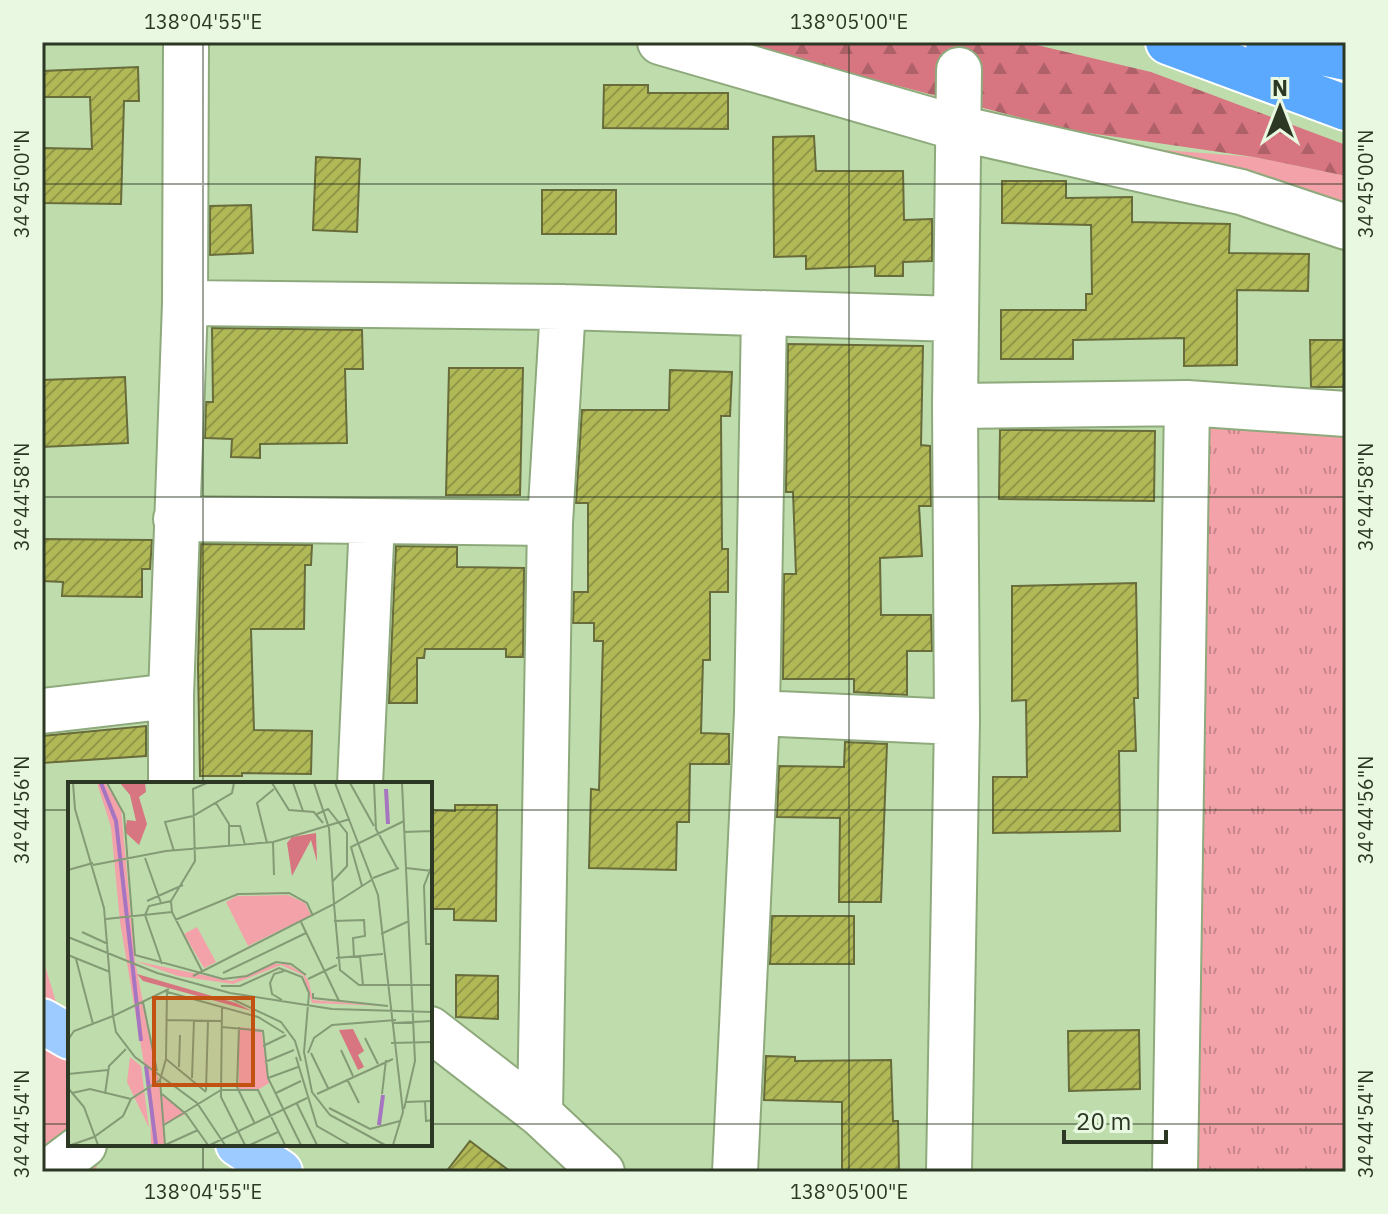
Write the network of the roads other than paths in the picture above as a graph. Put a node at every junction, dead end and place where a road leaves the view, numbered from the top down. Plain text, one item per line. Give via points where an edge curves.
1 (186, 42) edge
2 (660, 42) edge
3 (1168, 42) edge
4 (1268, 42) edge
5 (1346, 58) edge
6 (959, 70) dead end
7 (1346, 108) edge
8 (958, 128) junction
9 (1346, 227) edge
10 (185, 303) junction
11 (563, 307) junction
12 (764, 313) junction
13 (956, 319) junction
14 (1187, 403) junction
15 (955, 406) junction
16 (1346, 414) edge
17 (176, 519) junction
18 (372, 521) junction
19 (550, 523) junction
20 (171, 696) junction
21 (42, 711) edge
22 (757, 713) junction
23 (957, 722) junction
24 (171, 782) edge
25 (360, 782) edge
26 (432, 1031) edge
27 (540, 1114) junction
28 (241, 1146) edge
29 (86, 1154) edge
30 (48, 1172) edge
31 (280, 1172) edge
32 (602, 1172) edge
33 (735, 1172) edge
34 (949, 1172) edge
35 (1175, 1172) edge

1 - 10 street
2 - 8 street
3 - 7 highway
4 - 5 highway
6 - 8 street
8 - 9 street via 1241,192
8 - 13 street
10 - 11 street
10 - 17 street
11 - 12 street
11 - 19 street
12 - 13 street
12 - 22 street
13 - 15 street
14 - 15 street
14 - 16 street
14 - 35 street
15 - 23 street
17 - 18 street
17 - 20 street
18 - 19 street
18 - 25 street
19 - 27 street
20 - 21 street
20 - 24 street
22 - 23 street
22 - 33 street
23 - 34 street
26 - 27 street
27 - 32 street
28 - 31 main road
29 - 30 street

